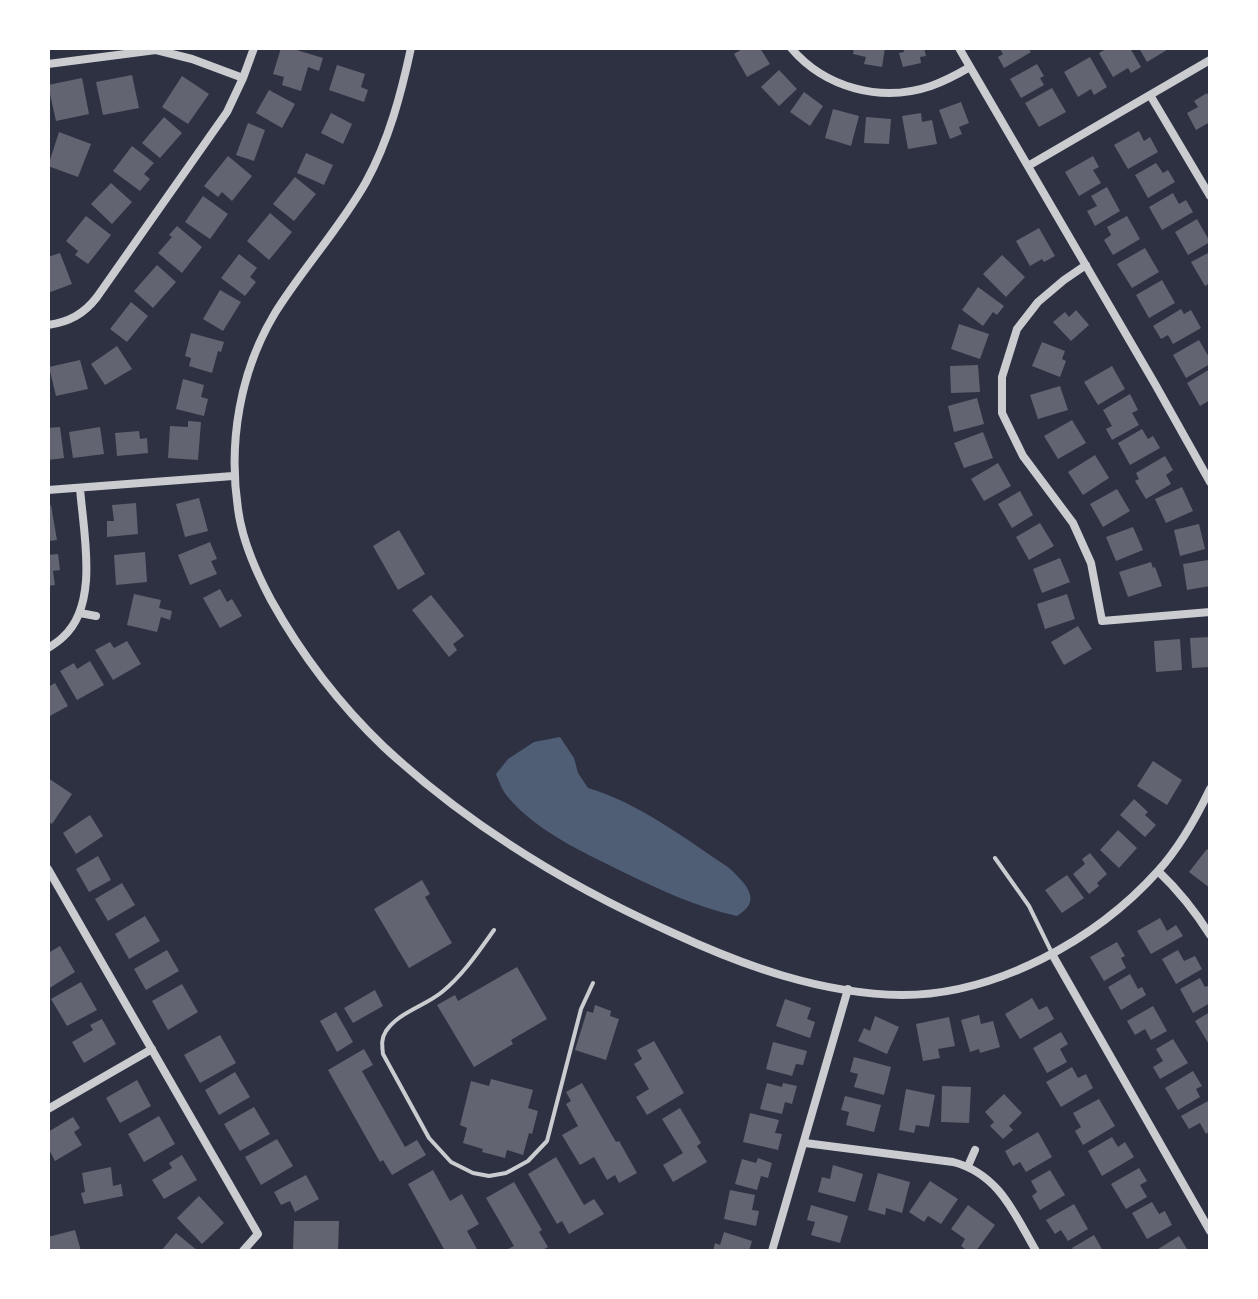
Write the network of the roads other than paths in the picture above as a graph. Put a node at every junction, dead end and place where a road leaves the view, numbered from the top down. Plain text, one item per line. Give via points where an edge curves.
1 (254, 48) edge
2 (411, 48) edge
3 (791, 48) edge
4 (959, 48) edge
5 (1210, 60) edge
6 (48, 64) edge
7 (970, 67) junction
8 (243, 78) junction
9 (1150, 95) junction
10 (1028, 166) junction
11 (1210, 196) edge
12 (1086, 265) junction
13 (48, 325) edge
14 (233, 476) junction
15 (1210, 482) edge
16 (80, 488) junction
17 (48, 490) edge
18 (1210, 612) edge
19 (80, 613) junction
20 (96, 616) dead end
21 (48, 648) edge
22 (1210, 789) edge
23 (995, 858) dead end
24 (48, 869) edge
25 (1158, 871) junction
26 (494, 930) dead end
27 (1210, 935) edge
28 (1052, 954) junction
29 (593, 983) dead end
30 (848, 989) junction
31 (152, 1049) junction
32 (48, 1109) edge
33 (805, 1143) junction
34 (975, 1150) dead end
35 (968, 1166) junction
36 (1210, 1231) edge
37 (243, 1251) edge
38 (772, 1251) edge
39 (1036, 1251) edge

1 - 8 street
2 - 14 street via 393,117 370,174 276,312 259,347 238,418
3 - 7 street via 839,84 874,93 933,86
4 - 7 street
5 - 9 street
6 - 8 street via 156,50
7 - 10 street
8 - 13 street via 227,112 97,297 75,318
9 - 10 street
9 - 11 street
10 - 12 street
12 - 15 street
12 - 18 street via 1038,302 1017,329 1002,377 1002,413 1023,456 1073,523 1091,563 1102,621
14 - 16 street
14 - 30 street via 250,555 279,615 340,700 410,770 500,838 637,917 759,968
16 - 17 street
16 - 19 street via 87,573
19 - 20 street
19 - 21 street via 65,636
22 - 25 street via 1189,830
23 - 28 lane via 1029,906
24 - 31 street
25 - 27 street
25 - 28 street via 1114,911
26 - 29 lane via 442,992 397,1020 381,1042 429,1138 451,1162 473,1173 506,1173 528,1161 547,1141 581,1009
28 - 30 street via 1006,975 945,991 906,995
28 - 36 street
30 - 33 street
31 - 32 street
31 - 37 street via 258,1234
33 - 35 street
33 - 38 street
34 - 35 street
35 - 39 street via 997,1188

